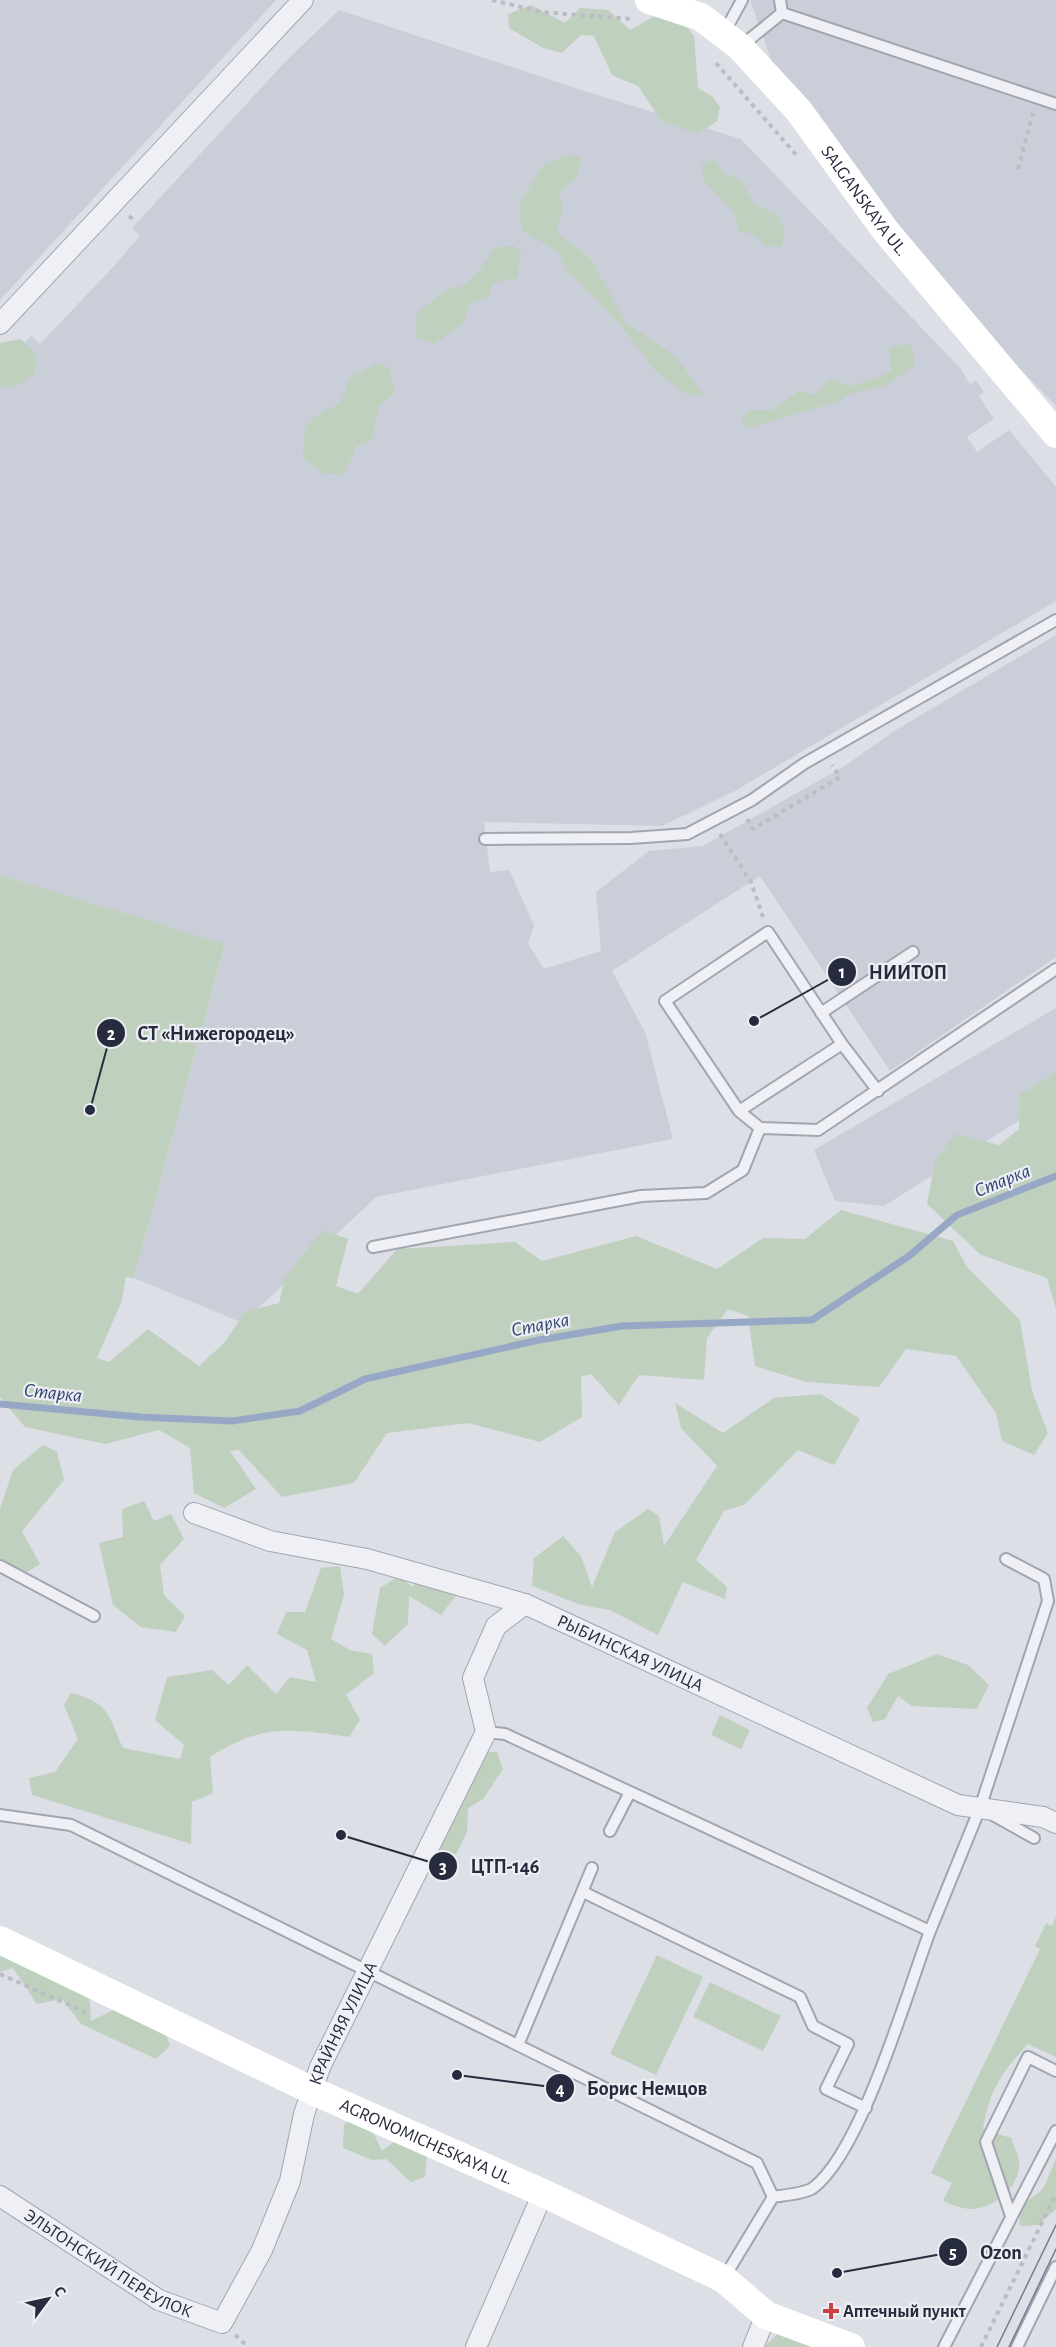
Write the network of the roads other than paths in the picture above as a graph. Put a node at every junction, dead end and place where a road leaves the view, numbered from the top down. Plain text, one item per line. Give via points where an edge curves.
1 (303, 0) edge
2 (742, 0) edge
3 (780, 0) edge
4 (645, 10) edge
5 (782, 13) junction
6 (724, 45) junction
7 (1056, 104) edge
8 (0, 324) edge
9 (1056, 434) edge
10 (1056, 620) edge
11 (485, 839) dead end
12 (913, 952) dead end
13 (1056, 969) edge
14 (821, 1013) junction
15 (842, 1044) junction
16 (878, 1091) junction
17 (739, 1111) junction
18 (760, 1128) junction
19 (372, 1247) dead end
20 (194, 1513) dead end
21 (1006, 1559) dead end
22 (0, 1566) edge
23 (525, 1604) junction
24 (94, 1616) dead end
25 (486, 1732) junction
26 (629, 1794) junction
27 (980, 1808) junction
28 (0, 1815) edge
29 (1056, 1823) edge
30 (610, 1831) dead end
31 (1034, 1838) dead end
32 (592, 1868) dead end
33 (583, 1892) junction
34 (930, 1930) junction
35 (0, 1940) edge
36 (368, 1972) junction
37 (518, 2045) junction
38 (1056, 2071) edge
39 (313, 2091) junction
40 (866, 2108) junction
41 (1056, 2131) edge
42 (543, 2193) junction
43 (0, 2196) edge
44 (773, 2197) junction
45 (1011, 2216) junction
46 (1056, 2267) edge
47 (724, 2278) junction
48 (766, 2315) junction
49 (222, 2323) joint
50 (476, 2347) edge
51 (753, 2347) edge
52 (851, 2347) edge
53 (944, 2347) edge
54 (1017, 2347) edge

1 - 8 street
2 - 6 lane
3 - 5 lane
4 - 6 street, SALGANSKAYA UL. via 701,17
5 - 6 lane
5 - 7 lane
6 - 9 street, SALGANSKAYA UL. via 799,111 885,230
10 - 11 lane via 823,752 740,807 687,834
12 - 14 lane
13 - 16 lane
14 - 15 lane
14 - 17 lane via 768,932 665,1001
15 - 16 lane
15 - 17 lane
16 - 18 lane via 818,1130
17 - 18 lane
18 - 19 lane via 743,1170 706,1192 641,1196
20 - 23 street, РЫБИНСКАЯ УЛИЦА via 270,1541 367,1558
21 - 27 lane via 1044,1579 1048,1601
22 - 24 lane
23 - 25 street via 496,1626 473,1678
23 - 27 street, РЫБИНСКАЯ УЛИЦА via 958,1805
25 - 26 lane via 506,1734
25 - 36 street, КРАЙНЯЯ УЛИЦА
26 - 30 lane
26 - 34 lane
27 - 29 street, РЫБИНСКАЯ УЛИЦА via 1043,1817
27 - 31 lane
27 - 34 lane
28 - 36 lane via 71,1825
32 - 33 lane
33 - 37 lane
33 - 40 lane via 800,1997 813,2026 848,2044 826,2089
34 - 40 lane
35 - 39 street, AGRONOMICHESKAYA UL.
36 - 37 lane
36 - 39 street, КРАЙНЯЯ УЛИЦА via 320,2067
37 - 44 lane via 757,2163
38 - 45 lane via 1028,2056 986,2142
39 - 42 street, AGRONOMICHESKAYA UL.
39 - 49 street, КРАЙНЯЯ УЛИЦА via 304,2114 290,2181 262,2250
40 - 44 lane via 833,2165 811,2189
41 - 45 lane
42 - 47 street, AGRONOMICHESKAYA UL.
42 - 50 street
43 - 49 street, ЭЛЬТОНСКИЙ ПЕРЕУЛОК via 159,2300
44 - 47 lane
45 - 53 lane
46 - 54 lane
47 - 48 street, AGRONOMICHESKAYA UL.
48 - 51 street
48 - 52 street, AGRONOMICHESKAYA UL.

